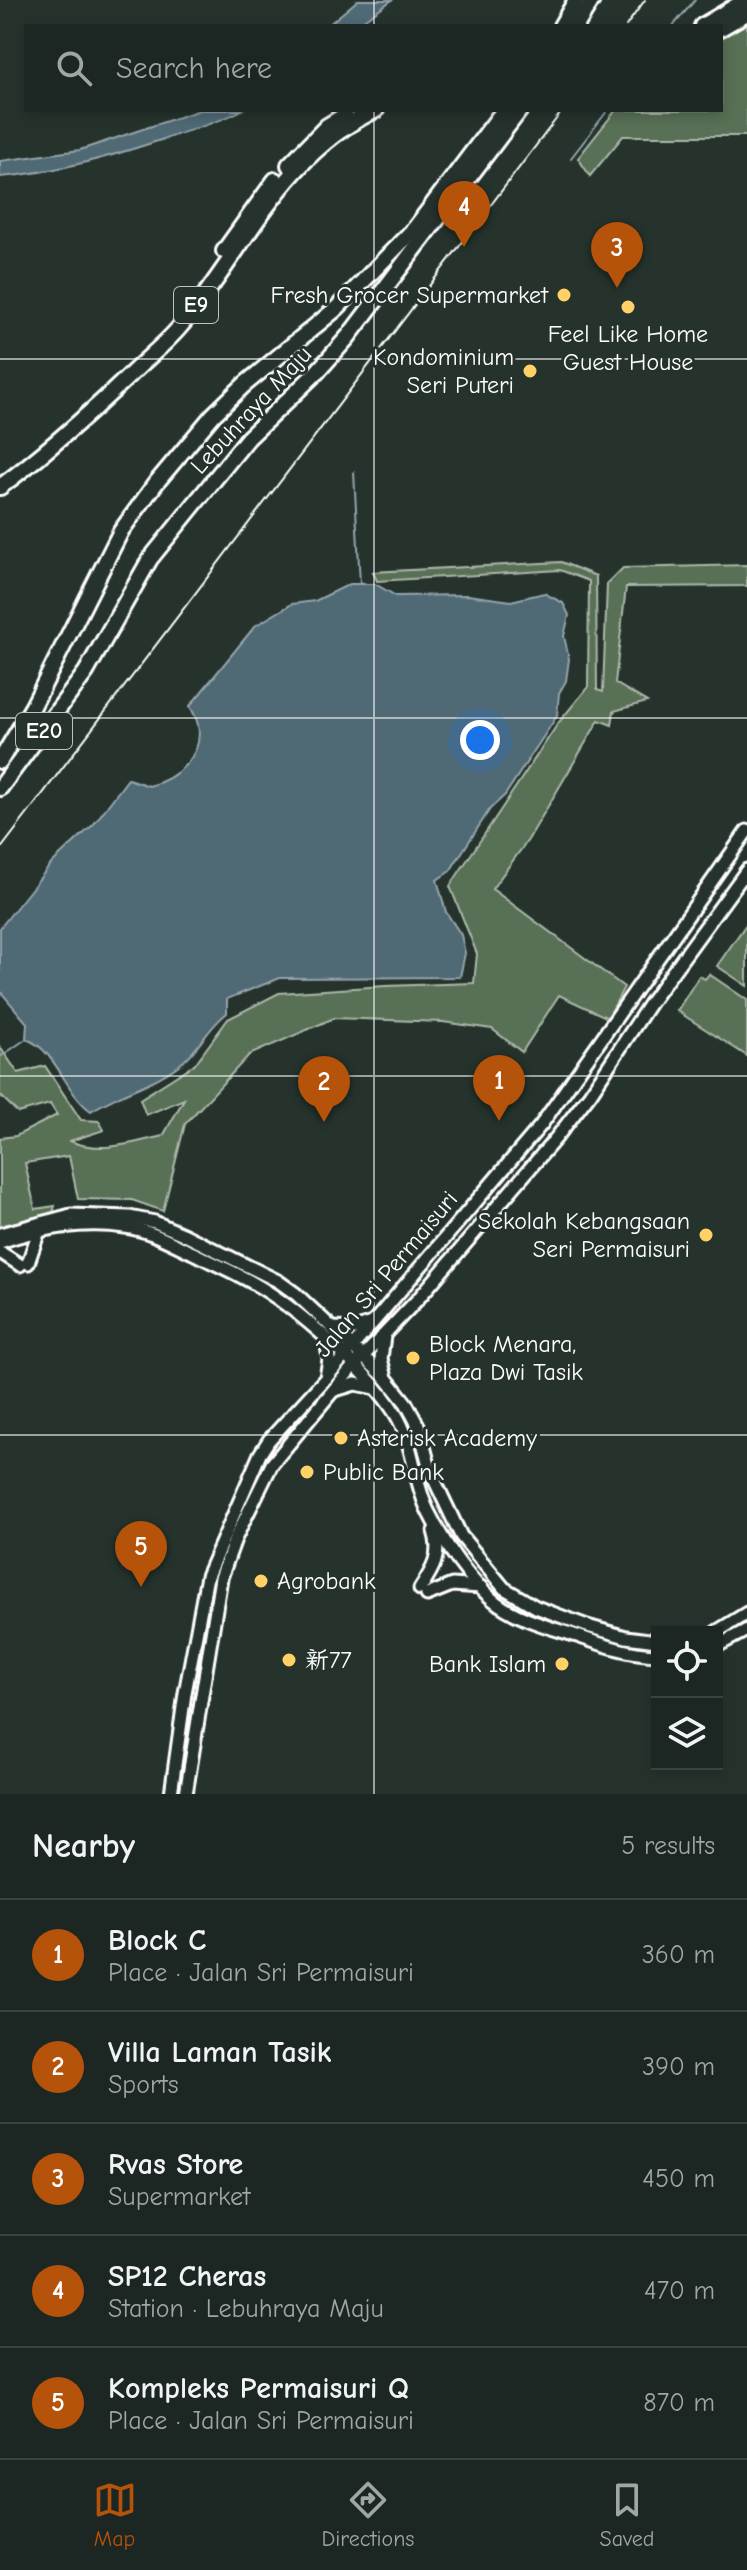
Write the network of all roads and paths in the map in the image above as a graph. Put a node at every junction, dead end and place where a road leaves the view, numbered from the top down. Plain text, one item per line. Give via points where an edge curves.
1 (576, 0) edge
2 (592, 0) edge
3 (746, 0) edge
4 (747, 13) edge
5 (562, 24) edge
6 (577, 24) edge
7 (705, 24) edge
8 (723, 27) edge
9 (350, 112) edge
10 (372, 112) edge
11 (502, 112) edge
12 (518, 112) edge
13 (0, 477) edge
14 (0, 487) edge
15 (0, 761) edge
16 (0, 788) edge
17 (747, 831) edge
18 (747, 870) edge
19 (631, 998) junction
20 (650, 1003) junction
21 (39, 1231) junction
22 (9, 1235) edge
23 (0, 1252) edge
24 (373, 1323) junction
25 (329, 1333) junction
26 (384, 1336) junction
27 (348, 1351) junction
28 (359, 1361) junction
29 (326, 1378) junction
30 (386, 1378) junction
31 (377, 1388) junction
32 (332, 1391) junction
33 (431, 1473) junction
34 (428, 1511) junction
35 (456, 1555) junction
36 (482, 1588) junction
37 (504, 1588) junction
38 (747, 1613) edge
39 (723, 1628) edge
40 (747, 1630) edge
41 (651, 1640) edge
42 (723, 1644) edge
43 (651, 1654) edge
44 (199, 1706) junction
45 (174, 1771) junction
46 (171, 1794) edge
47 (186, 1794) edge

1 - 5 highway
2 - 6 highway
3 - 7 highway
4 - 8 highway
9 - 13 highway, E9 via 327,126 272,184 164,332 73,422
10 - 14 highway, E9 via 333,135 301,164 178,329 69,432
11 - 15 highway, Lebuhraya Maju / E20 via 415,228 337,308 213,415 156,483 121,531
12 - 16 highway, Lebuhraya Maju / E20 via 357,327 248,438 150,559 86,672
17 - 19 main road, Jalan Sri Permaisuri
18 - 20 main road, Jalan Sri Permaisuri
19 - 20 main road via 636,1009
19 - 24 main road, Jalan Sri Permaisuri via 541,1125
20 - 26 main road, Jalan Sri Permaisuri via 556,1138
21 - 22 main road
21 - 23 main road via 24,1264
21 - 25 main road via 103,1225 157,1236 254,1283
22 - 25 main road via 71,1215 155,1222 278,1281
24 - 25 main road
24 - 27 main road, Jalan Sri Permaisuri
25 - 27 main road
25 - 29 main road
26 - 28 main road, Jalan Sri Permaisuri
26 - 30 main road
27 - 28 main road
27 - 29 main road, Jalan Sri Permaisuri
28 - 30 main road
28 - 31 main road
28 - 32 main road, Jalan Sri Permaisuri
29 - 45 main road, Jalan Sri Permaisuri via 260,1454 207,1576
30 - 33 main road via 419,1427
31 - 32 main road via 355,1384
31 - 34 main road via 403,1429
32 - 44 main road, Jalan Sri Permaisuri via 279,1453 231,1550 221,1578
33 - 35 main road via 434,1494 457,1539
33 - 37 main road via 461,1536
34 - 35 main road
34 - 36 main road via 438,1555 424,1592 452,1585
35 - 36 main road
35 - 37 main road
36 - 43 main road via 508,1609 538,1623
37 - 41 main road via 587,1626
38 - 39 main road
40 - 42 main road
44 - 45 main road via 185,1767
44 - 47 main road, Jalan Sri Permaisuri
45 - 46 main road, Jalan Sri Permaisuri

